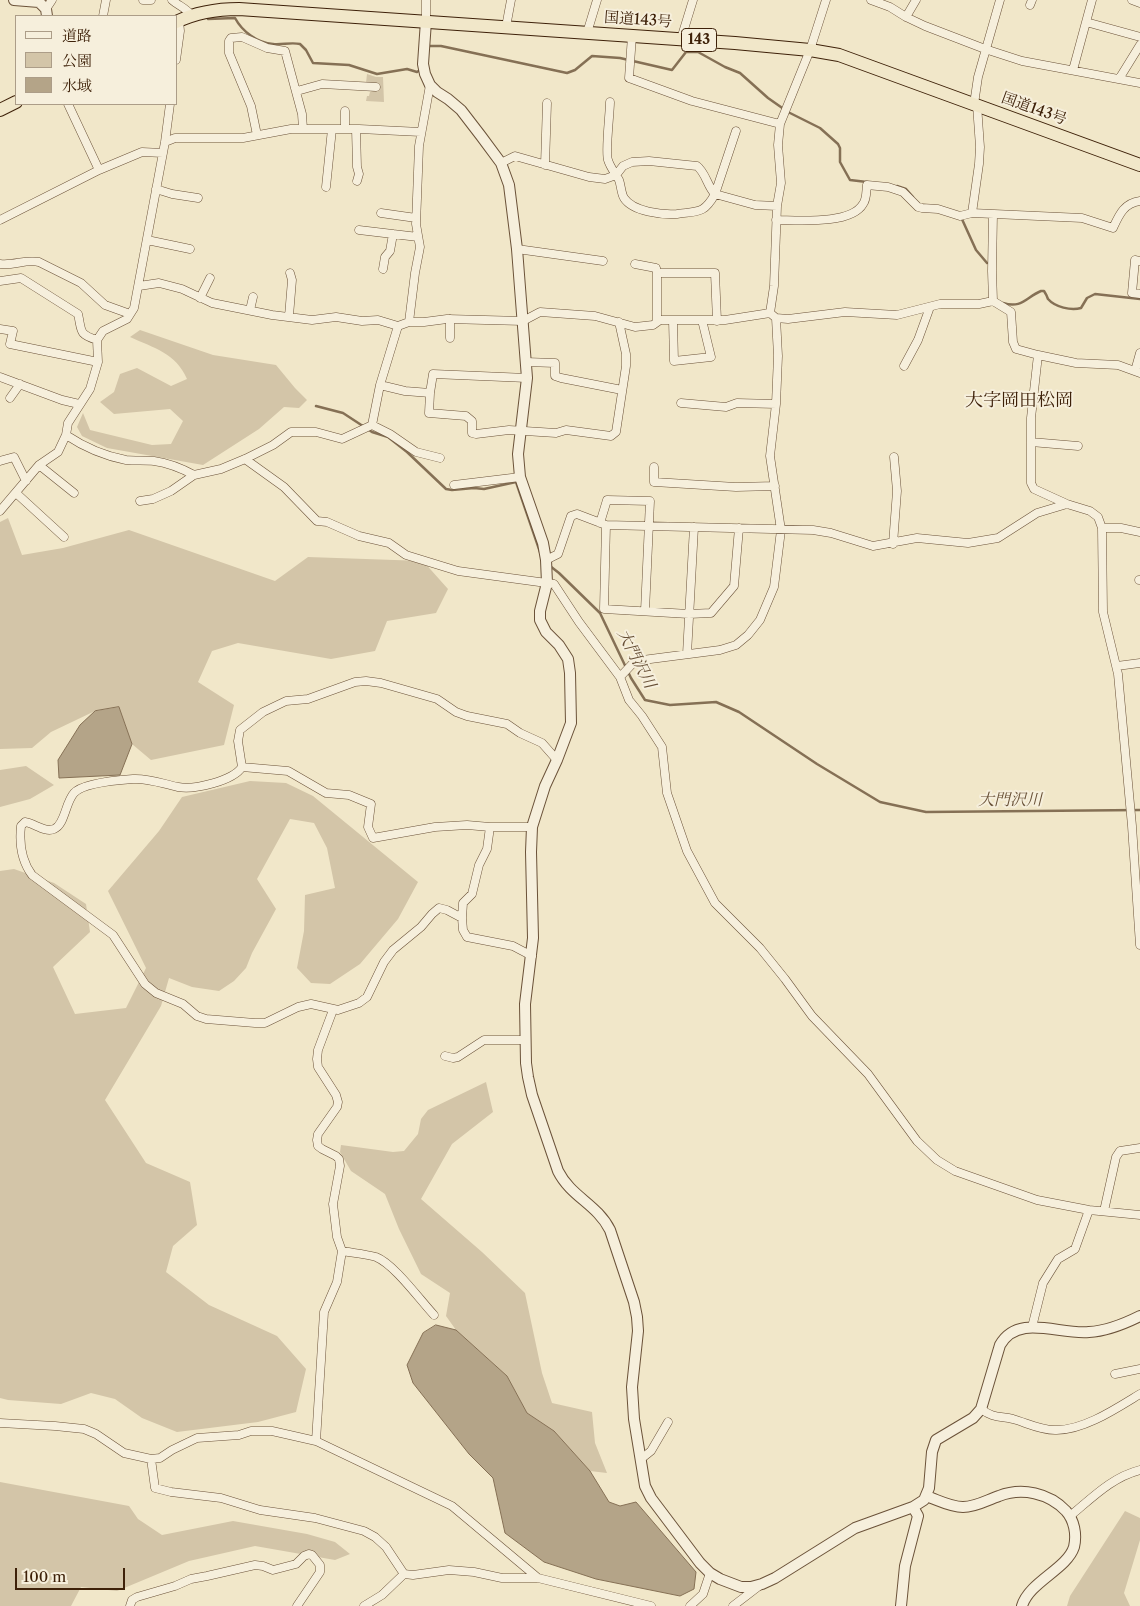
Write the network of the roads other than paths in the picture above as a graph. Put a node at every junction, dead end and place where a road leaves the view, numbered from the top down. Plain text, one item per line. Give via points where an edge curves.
1 (14, 0) edge
2 (106, 0) edge
3 (143, 0) edge
4 (150, 0) edge
5 (172, 0) edge
6 (426, 0) edge
7 (511, 0) edge
8 (597, 0) edge
9 (693, 0) edge
10 (826, 0) edge
11 (870, 0) edge
12 (916, 0) edge
13 (1000, 0) edge
14 (1092, 0) edge
15 (1132, 0) edge
16 (1140, 4) edge
17 (48, 8) edge
18 (103, 15) edge
19 (191, 15) junction
20 (906, 17) junction
21 (178, 21) edge
22 (426, 21) junction
23 (1086, 22) junction
24 (178, 24) edge
25 (506, 26) junction
26 (587, 33) junction
27 (632, 36) junction
28 (1140, 37) edge
29 (681, 39) junction
30 (1140, 45) edge
31 (178, 46) edge
32 (985, 49) junction
33 (810, 50) junction
34 (1073, 70) junction
35 (1119, 79) junction
36 (1140, 82) edge
37 (430, 85) junction
38 (376, 87) dead end
39 (297, 91) junction
40 (15, 102) edge
41 (610, 102) dead end
42 (547, 103) dead end
43 (975, 104) junction
44 (68, 105) edge
45 (170, 105) edge
46 (0, 110) edge
47 (345, 111) dead end
48 (780, 124) junction
49 (302, 129) junction
50 (332, 129) junction
51 (345, 129) junction
52 (356, 129) junction
53 (736, 131) dead end
54 (421, 132) junction
55 (257, 135) junction
56 (166, 142) junction
57 (163, 153) junction
58 (501, 162) junction
59 (545, 164) junction
60 (1140, 165) edge
61 (99, 170) junction
62 (616, 175) junction
63 (357, 181) dead end
64 (326, 187) dead end
65 (156, 190) junction
66 (715, 194) junction
67 (198, 198) dead end
68 (1140, 201) edge
69 (777, 206) junction
70 (381, 213) dead end
71 (972, 213) junction
72 (993, 214) junction
73 (416, 218) junction
74 (0, 220) edge
75 (776, 220) junction
76 (358, 230) dead end
77 (393, 234) junction
78 (418, 236) junction
79 (147, 240) junction
80 (190, 249) dead end
81 (516, 249) junction
82 (603, 260) dead end
83 (1140, 261) edge
84 (22, 262) junction
85 (0, 264) edge
86 (635, 264) dead end
87 (383, 269) dead end
88 (290, 273) dead end
89 (657, 273) junction
90 (21, 278) junction
91 (210, 278) dead end
92 (0, 281) edge
93 (139, 286) junction
94 (1140, 294) edge
95 (253, 297) dead end
96 (200, 298) junction
97 (993, 301) junction
98 (930, 306) junction
99 (250, 310) junction
100 (130, 314) junction
101 (773, 315) junction
102 (289, 316) junction
103 (450, 319) junction
104 (524, 320) junction
105 (673, 320) junction
106 (702, 320) junction
107 (717, 320) junction
108 (409, 322) junction
109 (619, 322) junction
110 (657, 322) junction
111 (398, 326) junction
112 (0, 329) edge
113 (450, 338) dead end
114 (97, 340) junction
115 (1140, 353) edge
116 (1038, 355) junction
117 (98, 362) junction
118 (526, 362) junction
119 (904, 366) dead end
120 (1138, 372) edge
121 (0, 376) edge
122 (527, 378) junction
123 (20, 384) junction
124 (380, 386) junction
125 (622, 390) junction
126 (430, 392) junction
127 (10, 398) dead end
128 (681, 403) dead end
129 (79, 404) junction
130 (776, 404) junction
131 (372, 425) junction
132 (522, 431) junction
133 (66, 435) junction
134 (1031, 442) junction
135 (1078, 446) dead end
136 (440, 458) dead end
137 (894, 458) dead end
138 (245, 460) junction
139 (0, 461) edge
140 (39, 465) junction
141 (654, 467) dead end
142 (194, 475) junction
143 (520, 477) junction
144 (26, 481) junction
145 (454, 484) dead end
146 (775, 486) junction
147 (16, 493) junction
148 (74, 493) dead end
149 (140, 501) dead end
150 (1067, 504) junction
151 (0, 511) edge
152 (603, 524) junction
153 (650, 526) junction
154 (694, 527) junction
155 (739, 528) junction
156 (1102, 528) junction
157 (781, 530) junction
158 (1140, 532) edge
159 (64, 536) dead end
160 (893, 544) junction
161 (546, 560) junction
162 (547, 582) junction
163 (645, 611) junction
164 (690, 614) junction
165 (687, 654) junction
166 (1140, 663) edge
167 (1117, 666) junction
168 (622, 674) junction
169 (557, 760) junction
170 (242, 767) junction
171 (490, 827) junction
172 (532, 827) junction
173 (462, 918) junction
174 (1140, 945) edge
175 (532, 956) junction
176 (333, 1010) junction
177 (526, 1040) junction
178 (445, 1056) dead end
179 (1140, 1148) edge
180 (1089, 1210) junction
181 (1104, 1211) junction
182 (1140, 1215) edge
183 (342, 1250) junction
184 (434, 1315) dead end
185 (1140, 1316) edge
186 (1032, 1327) junction
187 (1140, 1369) edge
188 (1115, 1374) dead end
189 (1140, 1394) edge
190 (980, 1409) junction
191 (668, 1422) dead end
192 (0, 1423) edge
193 (316, 1441) junction
194 (151, 1459) junction
195 (641, 1459) junction
196 (1140, 1470) edge
197 (926, 1496) junction
198 (913, 1507) junction
199 (1070, 1516) junction
200 (710, 1572) junction
201 (404, 1574) junction
202 (538, 1578) junction
203 (762, 1584) junction
204 (130, 1606) edge
205 (297, 1606) edge
206 (364, 1606) edge
207 (651, 1606) edge
208 (690, 1606) edge
209 (733, 1606) edge
210 (901, 1606) edge
211 (1022, 1606) edge

1 - 17 street via 39,2
2 - 18 street
3 - 4 street
5 - 19 street
6 - 22 street
7 - 25 street
8 - 26 street
9 - 29 street
10 - 33 street
11 - 20 street
12 - 20 street
13 - 32 street
14 - 23 street
15 - 16 street
19 - 21 highway, 国道143号 / 143
19 - 22 highway, 国道143号 / 143 via 239,9
20 - 32 street
22 - 25 highway, 国道143号 / 143
22 - 37 street via 423,64
23 - 28 street
23 - 34 street
24 - 31 street
25 - 26 highway, 国道143号 / 143
26 - 27 highway, 国道143号 / 143
27 - 29 highway, 国道143号 / 143
27 - 48 street via 629,78 692,101
29 - 33 highway, 国道143号 / 143
30 - 35 street
32 - 34 street via 1022,61
32 - 43 street
33 - 43 highway, 国道143号 / 143 via 839,55
33 - 48 street
34 - 35 street
35 - 36 street
37 - 54 street
37 - 58 street via 461,110
38 - 39 street via 322,84
39 - 49 street
39 - 55 street via 285,50 267,48 242,37 231,38 229,53 251,106
40 - 46 highway
41 - 62 street via 607,159
42 - 59 street
43 - 60 highway, 国道143号 / 143
43 - 71 street via 979,156
44 - 61 street
45 - 56 street
47 - 51 street
48 - 69 street via 781,183
49 - 50 street
49 - 55 street
50 - 51 street
50 - 64 street
51 - 52 street
52 - 54 street
52 - 63 street
53 - 66 street
54 - 73 street
55 - 56 street via 235,139 175,138
56 - 57 street
57 - 61 street via 142,152
57 - 65 street
58 - 59 street via 514,156
58 - 81 street via 509,185
59 - 62 street via 589,177 605,179
61 - 74 street
62 - 66 street via 623,166 632,162 697,166
62 - 66 street via 624,198 642,210 674,214 697,212 710,204
65 - 67 street
65 - 79 street
66 - 69 street via 755,205
68 - 72 street via 1123,208 1113,228 1082,218
69 - 75 street
70 - 73 street
71 - 72 street
71 - 75 street via 961,216 918,207 903,192 867,185 866,198 854,213 831,220
72 - 97 street
73 - 78 street
75 - 101 street
76 - 77 street
77 - 78 street
77 - 87 street
78 - 108 street via 420,246
79 - 80 street
79 - 93 street
81 - 82 street
81 - 104 street
83 - 94 street via 1135,260 1132,293
84 - 85 street
84 - 90 street
84 - 100 street via 39,262 81,283 105,305
86 - 89 street via 656,268
88 - 102 street
89 - 107 street via 715,273
89 - 110 street
90 - 92 street
90 - 114 street via 78,314 79,327 86,337
91 - 96 street
93 - 96 street via 159,283
93 - 100 street
95 - 99 street
96 - 99 street
97 - 98 street
97 - 116 street via 1010,312 1016,349
98 - 101 street via 897,315 844,312 788,319
98 - 119 street via 918,340
99 - 102 street
100 - 114 street via 127,319 103,331
101 - 107 street
101 - 130 street via 778,356
102 - 111 street via 312,320 336,317 378,320
103 - 104 street
103 - 108 street
103 - 113 street
104 - 109 street via 540,312 595,316
104 - 118 street
105 - 106 street
105 - 106 street via 674,361 711,357
105 - 110 street
106 - 107 street
108 - 111 street
109 - 110 street via 635,327
109 - 125 street via 626,354
111 - 124 street
112 - 117 street via 13,331 10,344
114 - 117 street
115 - 120 street
116 - 120 street via 1076,363 1118,365
116 - 134 street
117 - 129 street via 90,389
118 - 122 street
118 - 125 street via 554,364 555,376
121 - 123 street
122 - 126 street via 434,374
122 - 132 street
123 - 127 street
123 - 129 street
124 - 126 street
124 - 131 street
125 - 132 street via 616,432 611,436 566,430 556,433
126 - 132 street via 429,413 466,416 472,421 472,432 476,434
128 - 130 street via 726,407
129 - 133 street via 68,423
130 - 146 street via 770,456
131 - 136 street via 416,452
131 - 138 street via 342,439 316,432 291,432
132 - 143 street via 518,454
133 - 140 street via 58,452
133 - 142 street via 80,445 126,460 178,466
134 - 135 street
134 - 150 street via 1031,482 1034,489
137 - 160 street
138 - 142 street
138 - 162 street via 284,487 318,522 327,522 359,536 389,543 406,556 450,569
139 - 144 street via 14,457
140 - 144 street
140 - 148 street
141 - 146 street via 654,482
142 - 149 street via 171,492
143 - 145 street
143 - 161 street
144 - 147 street
146 - 157 street
147 - 151 street
147 - 159 street
150 - 156 street via 1090,511 1098,517
150 - 160 street via 1038,513 998,538 968,543 917,538
152 - 153 street
152 - 153 street via 607,500 650,501
152 - 161 street via 577,514 571,516 558,554
152 - 163 street via 604,609
153 - 154 street
153 - 163 street
154 - 155 street
154 - 164 street
155 - 157 street
155 - 164 street via 734,586 711,613
156 - 158 street
156 - 167 street via 1103,612
157 - 160 street via 831,533 873,546
157 - 165 street via 774,587 754,628 736,645
161 - 162 street
162 - 168 street via 554,584 579,622
162 - 169 street via 540,620 568,659 570,673 571,723
163 - 164 street
164 - 165 street
165 - 168 street via 635,661
166 - 167 street
167 - 174 street
168 - 180 street via 629,700 662,747 667,793 687,851 715,903 760,948 812,1016 868,1074 917,1141 937,1160 955,1171 1038,1200
169 - 170 street via 542,743 507,724 467,716 437,699 381,682 366,681 286,701 263,712 240,730 238,741
169 - 172 street
170 - 171 street via 288,771 326,793 349,795 372,804 368,827 373,838 435,827
170 - 176 street via 228,778 188,788 134,779 87,786 75,791 60,825 53,830 25,822 21,826 25,866 32,875 113,935 145,984 156,993 183,1004 198,1016 255,1024 311,1004
171 - 172 street
171 - 173 street via 487,849 472,894 464,903
172 - 175 street
173 - 175 street via 467,937 513,946
173 - 176 street via 439,908 421,928 393,950 368,997 359,1004
175 - 177 street via 525,1004
176 - 183 street via 317,1059 318,1067 338,1102 317,1140 318,1146 339,1160 333,1204
177 - 178 street via 484,1040 458,1057
177 - 195 street via 532,1095 558,1171 572,1191 605,1221 634,1302 638,1331 632,1387
179 - 181 street via 1120,1151 1116,1157
180 - 181 street
180 - 186 street via 1074,1249 1058,1258 1043,1283
181 - 182 street
183 - 184 street via 385,1262
183 - 193 street via 337,1282 324,1312
185 - 186 street via 1113,1328 1089,1332
186 - 190 street via 1005,1336
187 - 188 street
189 - 190 street via 1105,1416 1054,1430 989,1415
190 - 197 street via 973,1418 936,1440 930,1488
191 - 195 street via 651,1451
192 - 194 street via 84,1429 124,1453
193 - 194 street via 251,1431 197,1438 160,1458
193 - 202 street via 452,1506
194 - 201 street via 155,1488 221,1498 260,1510 315,1518 364,1531 386,1547
195 - 200 street via 645,1486 651,1498
196 - 199 street via 1113,1481
197 - 198 street
197 - 199 street via 954,1506 968,1507 1007,1493 1028,1492 1048,1498
198 - 203 street via 856,1528
198 - 210 street via 918,1516 905,1566
199 - 211 street via 1075,1527 1074,1547 1026,1597
200 - 203 street via 741,1587
200 - 208 street via 704,1594
201 - 202 street via 449,1570 502,1578
201 - 206 street via 382,1595
202 - 207 street
203 - 209 street
204 - 205 street via 137,1597 191,1579 255,1565 273,1570 296,1564 309,1554 320,1565 320,1572

